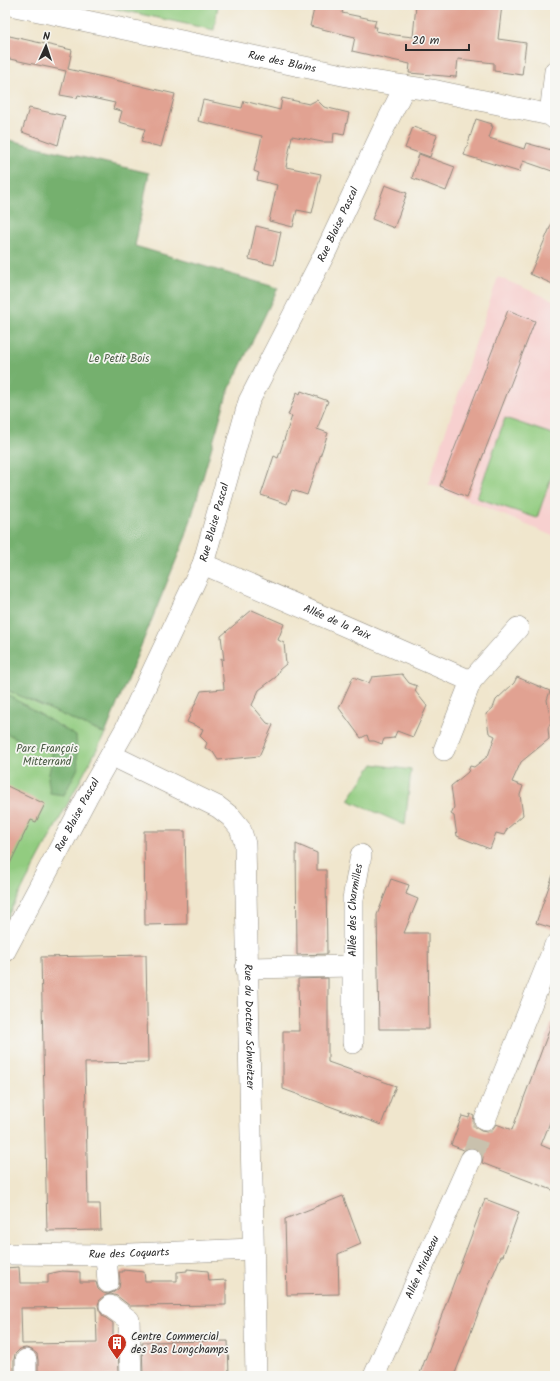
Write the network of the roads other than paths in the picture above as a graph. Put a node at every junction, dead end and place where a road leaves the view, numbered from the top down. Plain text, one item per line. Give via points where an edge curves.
1 (10, 5) edge
2 (555, 71) edge
3 (405, 86) junction
4 (552, 117) edge
5 (203, 564) junction
6 (518, 628) dead end
7 (471, 681) junction
8 (444, 750) dead end
9 (111, 755) junction
10 (361, 855) dead end
11 (555, 945) edge
12 (5, 951) edge
13 (353, 966) junction
14 (246, 968) junction
15 (353, 1043) dead end
16 (486, 1120) tunnel mouth
17 (471, 1159) tunnel mouth
18 (253, 1249) junction
19 (5, 1254) edge
20 (106, 1255) junction
21 (108, 1282) dead end
22 (110, 1306) dead end
23 (131, 1376) edge
24 (256, 1376) edge
25 (374, 1376) edge

1 - 3 street, Rue des Blains
2 - 4 street
3 - 4 street, Rue des Blains
3 - 5 street, Rue Blaise Pascal via 326,251 249,401
5 - 7 street, Allée de la Paix
5 - 9 street, Rue Blaise Pascal
6 - 7 street
7 - 8 street
9 - 12 street, Rue Blaise Pascal
9 - 14 street, Rue du Docteur Schweitzer via 218,807 240,828 245,844
10 - 13 street, Allée des Charmilles via 353,899
11 - 16 street
13 - 14 street, Allée des Charmilles
13 - 15 street, Allée des Charmilles
14 - 18 street, Rue du Docteur Schweitzer
17 - 25 street, Allée Mirabeau
18 - 20 street, Rue des Coquarts
18 - 24 street, Rue du Docteur Schweitzer
19 - 20 street, Rue des Coquarts
20 - 21 street
22 - 23 street via 129,1320

